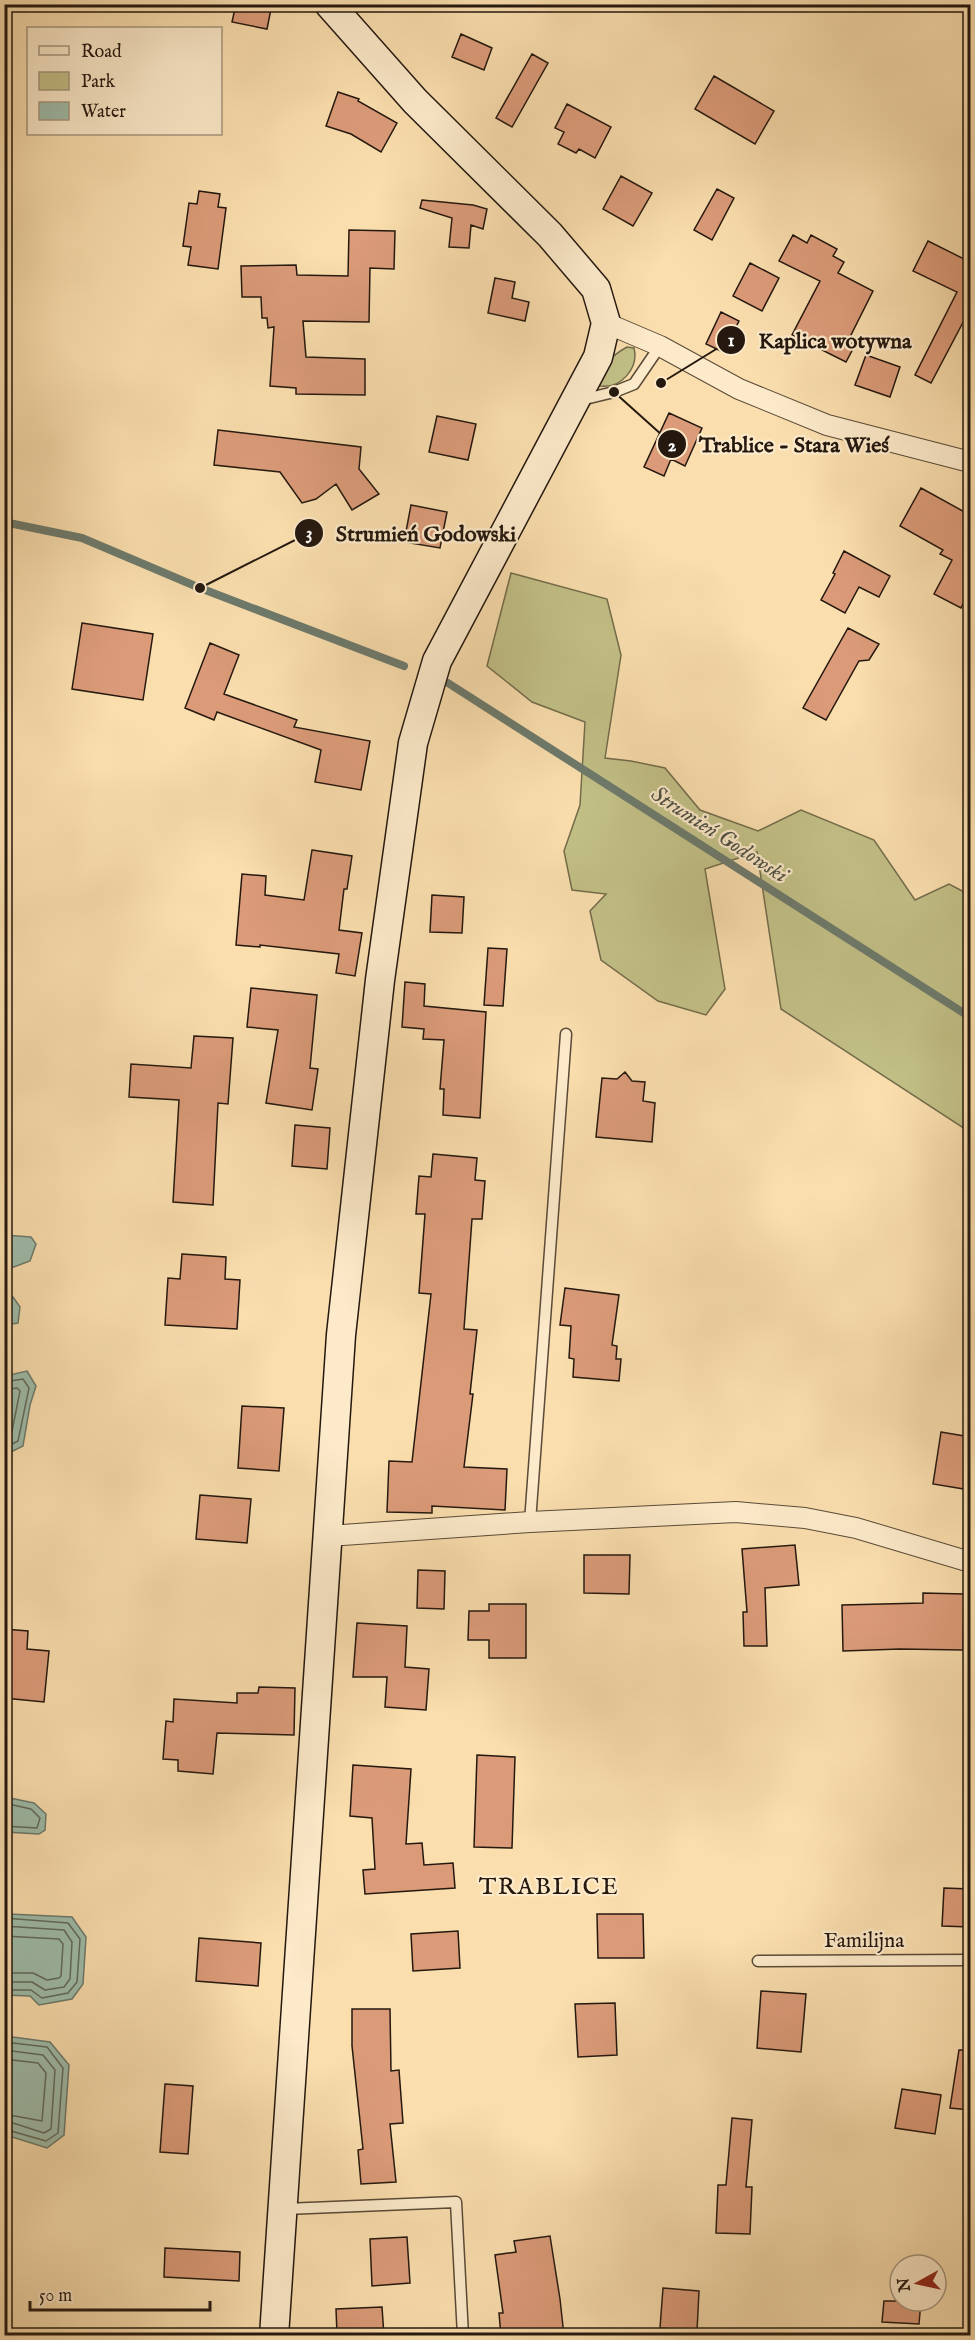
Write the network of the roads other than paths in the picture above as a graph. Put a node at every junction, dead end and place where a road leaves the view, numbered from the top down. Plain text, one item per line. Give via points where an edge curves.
1 (329, 4) edge
2 (606, 323) junction
3 (660, 346) junction
4 (574, 402) junction
5 (970, 462) edge
6 (566, 1034) dead end
7 (530, 1522) junction
8 (328, 1536) junction
9 (970, 1562) edge
10 (970, 1960) edge
11 (758, 1961) dead end
12 (283, 2209) junction
13 (274, 2336) edge
14 (463, 2336) edge

1 - 2 street via 416,101 550,235 596,289
2 - 3 street
2 - 4 street via 598,357
3 - 4 lane via 634,384
3 - 5 street via 739,389 827,425
4 - 8 street via 437,661 413,743 380,980 341,1335
6 - 7 lane
7 - 8 street
7 - 9 street via 736,1512 805,1518 856,1528
8 - 12 street
10 - 11 lane, Familijna
12 - 13 street
12 - 14 lane via 456,2202

